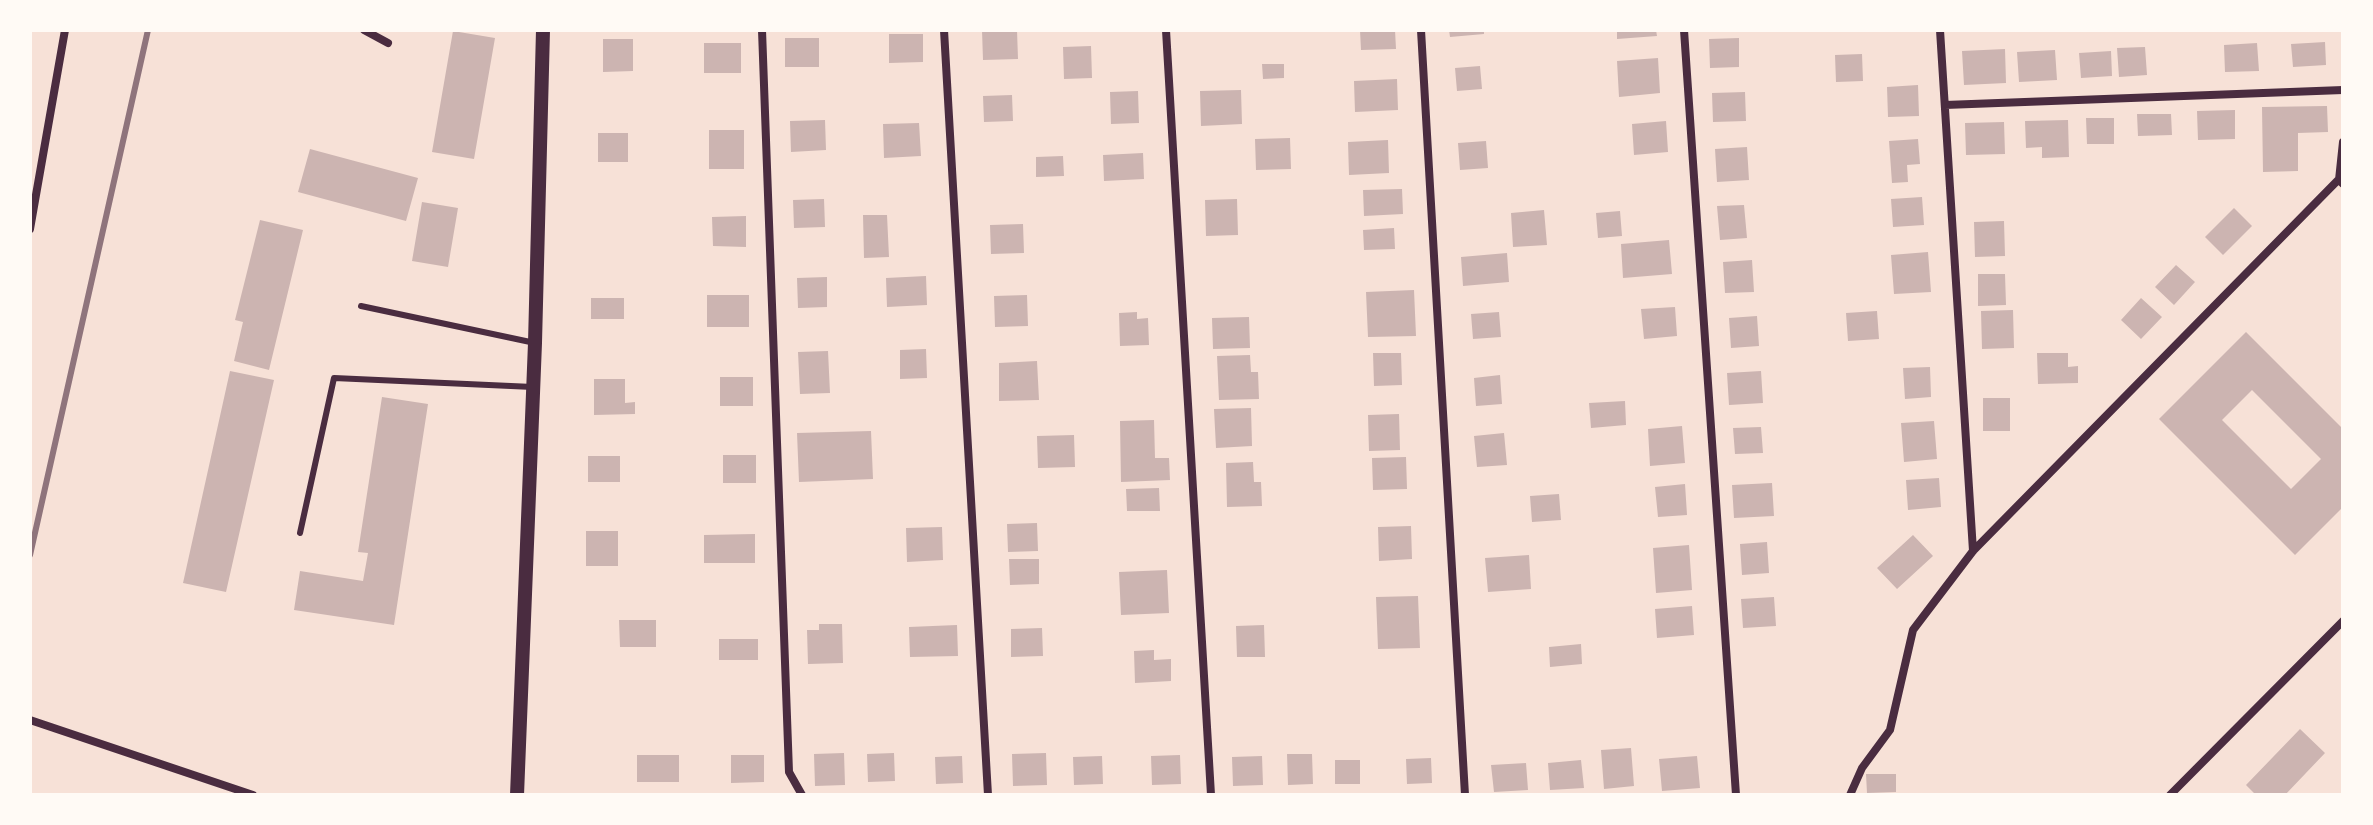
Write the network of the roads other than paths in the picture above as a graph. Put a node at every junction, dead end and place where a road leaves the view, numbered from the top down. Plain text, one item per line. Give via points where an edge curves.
1 (65, 30) edge
2 (364, 30) edge
3 (543, 30) edge
4 (762, 30) edge
5 (944, 30) edge
6 (1166, 30) edge
7 (1421, 30) edge
8 (1684, 30) edge
9 (1940, 30) edge
10 (388, 43) dead end
11 (2343, 90) edge
12 (1945, 105) junction
13 (2343, 142) edge
14 (2342, 180) edge
15 (30, 229) edge
16 (361, 306) dead end
17 (535, 343) junction
18 (533, 387) junction
19 (300, 533) dead end
20 (1973, 551) junction
21 (2343, 621) edge
22 (30, 720) edge
23 (253, 795) edge
24 (517, 795) edge
25 (802, 795) edge
26 (988, 795) edge
27 (1211, 795) edge
28 (1465, 795) edge
29 (1736, 795) edge
30 (1850, 795) edge
31 (2170, 795) edge

1 - 15 street
2 - 10 street
3 - 17 street
4 - 25 street via 789,772
5 - 26 street
6 - 27 street
7 - 28 street
8 - 29 street
9 - 12 street
11 - 12 street
12 - 20 street
13 - 14 street
14 - 20 street
16 - 17 lane
17 - 18 street
18 - 19 lane via 334,378
18 - 24 street
20 - 30 street via 1913,630 1890,730
21 - 31 street
22 - 23 street

